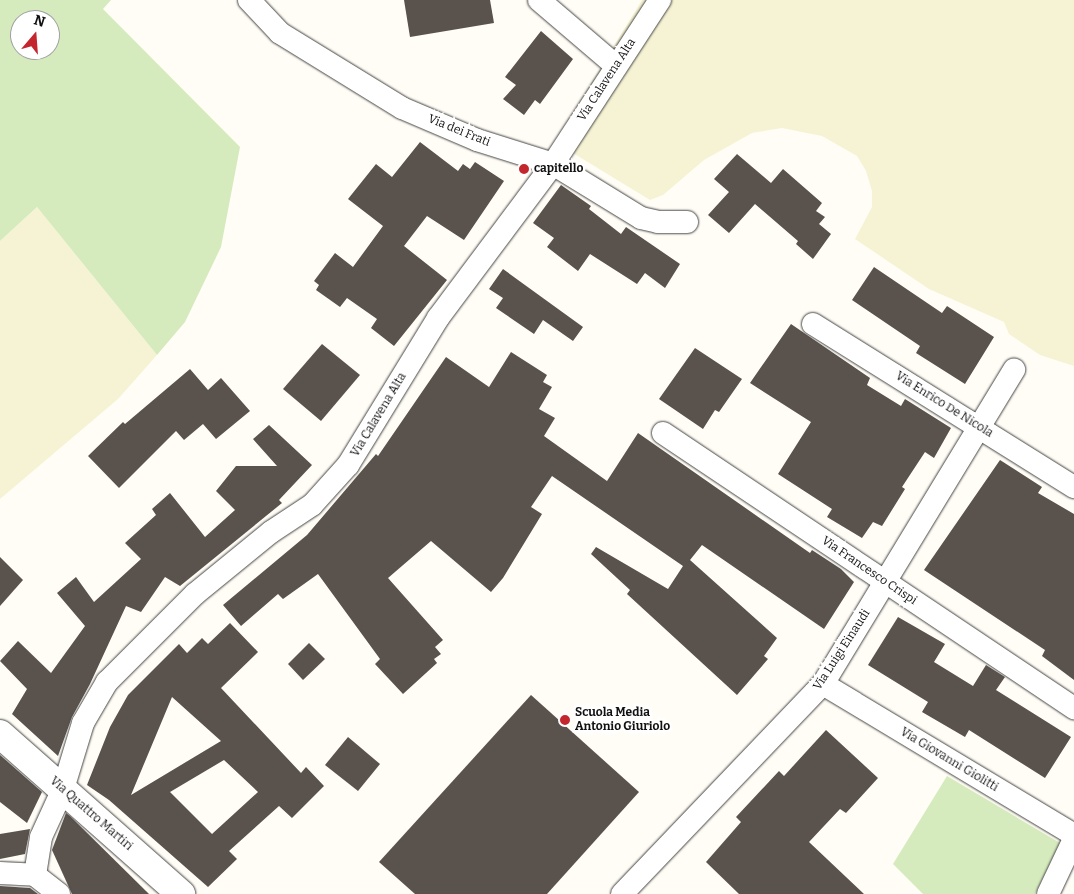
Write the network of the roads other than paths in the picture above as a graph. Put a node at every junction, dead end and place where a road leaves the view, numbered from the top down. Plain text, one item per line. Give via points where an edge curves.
1 (249, 0) edge
2 (539, 0) edge
3 (660, 0) edge
4 (615, 65) junction
5 (553, 164) junction
6 (687, 222) dead end
7 (813, 324) dead end
8 (1014, 370) dead end
9 (979, 428) junction
10 (664, 433) dead end
11 (1074, 487) edge
12 (886, 582) junction
13 (823, 684) junction
14 (1074, 708) edge
15 (0, 734) edge
16 (63, 789) junction
17 (1074, 835) edge
18 (1074, 839) edge
19 (0, 873) edge
20 (35, 875) junction
21 (58, 894) edge
22 (181, 894) edge
23 (622, 894) edge
24 (1048, 894) edge

1 - 5 street, Via dei Frati via 280,33 402,108 477,140
2 - 4 street
3 - 4 street, Via Calavena Alta
4 - 5 street, Via Calavena Alta
5 - 6 street, Via dei Frati via 641,218 658,222
5 - 16 street, Via Calavena Alta via 438,318 348,465 312,505 271,532 195,594 107,682 83,723
7 - 9 street, Via Enrico De Nicola
8 - 9 street, Via Luigi Einaudi
9 - 11 street, Via Enrico De Nicola
9 - 12 street, Via Luigi Einaudi
10 - 12 street, Via Francesco Crispi
12 - 13 street, Via Luigi Einaudi
12 - 14 street, Via Francesco Crispi
13 - 17 street, Via Giovanni Giolitti
13 - 23 street, Via Luigi Einaudi
15 - 16 street, Via Quattro Martiri
16 - 20 street, Via Calavena Alta via 41,837
16 - 22 street, Via Quattro Martiri
18 - 24 street
19 - 20 street
20 - 21 street

